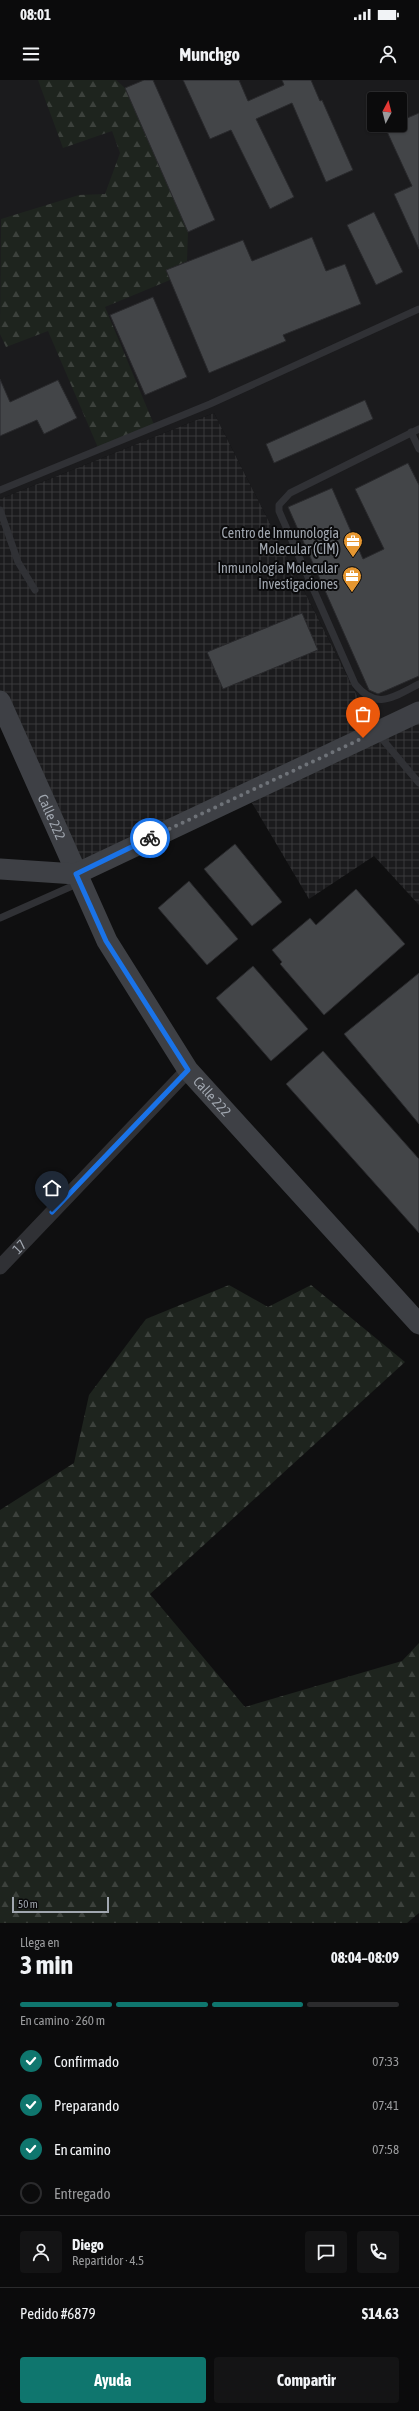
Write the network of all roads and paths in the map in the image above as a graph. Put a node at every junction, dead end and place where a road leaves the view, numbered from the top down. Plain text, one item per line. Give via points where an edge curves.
1 (419, 309) edge
2 (419, 429) edge
3 (411, 432) junction
4 (419, 449) edge
5 (0, 490) edge
6 (0, 510) edge
7 (34, 590) dead end
8 (419, 684) edge
9 (0, 701) edge
10 (419, 712) edge
11 (376, 732) junction
12 (419, 783) edge
13 (0, 869) edge
14 (78, 878) junction
15 (0, 918) edge
16 (188, 1070) junction
17 (0, 1267) edge
18 (419, 1324) edge

1 - 5 lane via 210,404
2 - 3 lane
3 - 4 lane
3 - 8 lane via 290,493 279,505 279,511 355,684 364,696 375,700 388,700
6 - 7 lane via 18,562
9 - 14 main road, Calle 222
10 - 11 main road
11 - 12 lane
11 - 14 main road
13 - 14 main road
14 - 15 lane
14 - 16 main road, Calle 222 via 106,941
16 - 17 street, 17
16 - 18 main road, Calle 222

